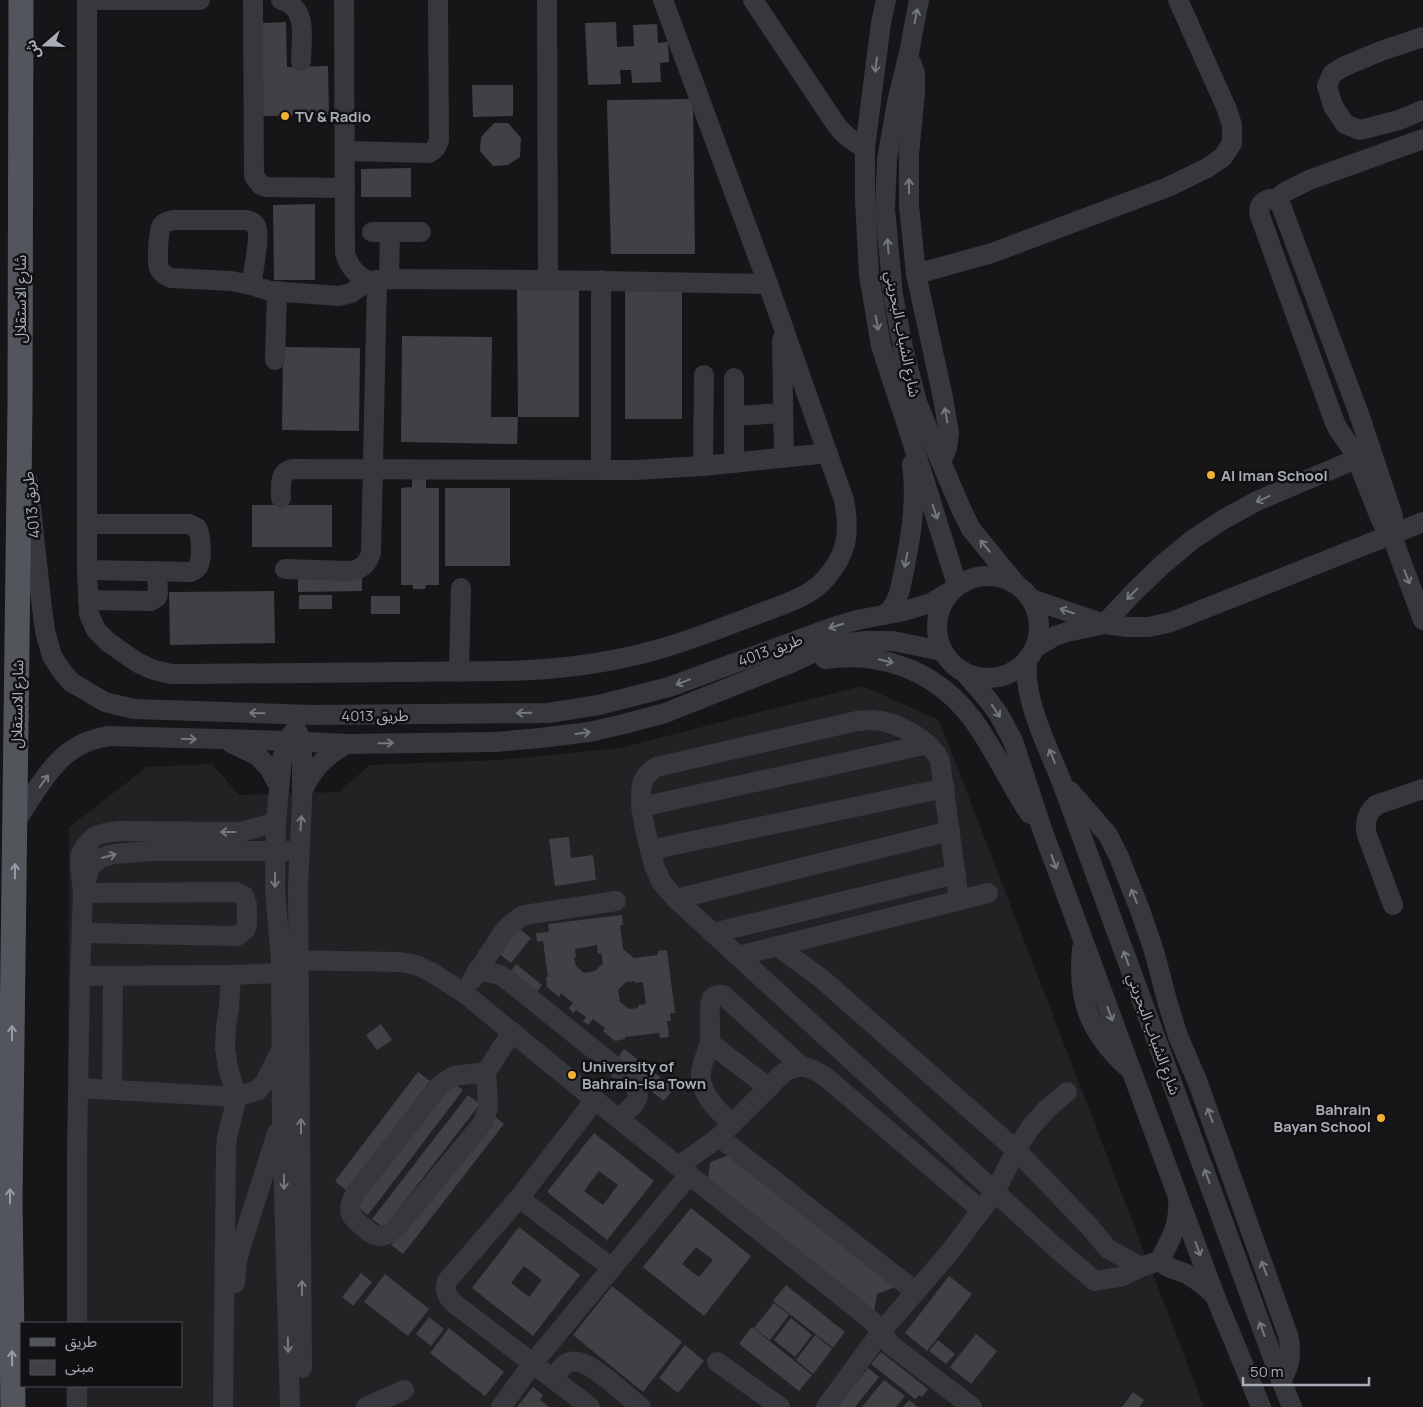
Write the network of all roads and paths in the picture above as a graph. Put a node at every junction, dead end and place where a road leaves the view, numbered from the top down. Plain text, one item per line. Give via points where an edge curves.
1 (21, 0) edge
2 (87, 0) edge
3 (200, 0) edge
4 (253, 0) edge
5 (281, 0) edge
6 (344, 0) edge
7 (438, 0) edge
8 (547, 0) edge
9 (663, 0) edge
10 (753, 0) edge
11 (886, 0) edge
12 (919, 0) edge
13 (1178, 0) edge
14 (1423, 37) edge
15 (909, 53) junction
16 (301, 61) dead end
17 (1423, 110) edge
18 (1423, 139) edge
19 (865, 148) junction
20 (345, 151) junction
21 (345, 188) junction
22 (1275, 200) junction
23 (421, 232) dead end
24 (916, 274) junction
25 (378, 280) junction
26 (548, 280) junction
27 (601, 280) junction
28 (768, 284) junction
29 (251, 285) junction
30 (277, 291) junction
31 (782, 322) junction
32 (274, 360) dead end
33 (704, 376) dead end
34 (734, 378) dead end
35 (20, 404) junction
36 (783, 413) junction
37 (1359, 414) junction
38 (734, 416) junction
39 (1335, 423) junction
40 (907, 425) junction
41 (828, 453) junction
42 (1364, 455) junction
43 (784, 458) junction
44 (940, 462) junction
45 (734, 463) junction
46 (703, 466) junction
47 (373, 468) junction
48 (601, 470) junction
49 (281, 498) dead end
50 (1423, 522) edge
51 (88, 524) junction
52 (1391, 534) junction
53 (285, 569) dead end
54 (87, 570) junction
55 (157, 571) junction
56 (1016, 584) junction
57 (461, 588) dead end
58 (954, 588) junction
59 (1030, 598) junction
60 (88, 600) junction
61 (883, 615) junction
62 (1423, 620) edge
63 (1104, 624) junction
64 (942, 650) junction
65 (1031, 654) junction
66 (786, 665) junction
67 (459, 672) junction
68 (965, 673) junction
69 (280, 714) junction
70 (312, 715) junction
71 (295, 737) junction
72 (225, 740) junction
73 (347, 744) junction
74 (928, 744) junction
75 (1061, 780) junction
76 (279, 786) junction
77 (945, 788) junction
78 (1423, 789) edge
79 (302, 792) junction
80 (641, 807) junction
81 (16, 821) junction
82 (276, 822) junction
83 (1042, 829) junction
84 (153, 831) junction
85 (950, 831) junction
86 (650, 850) junction
87 (152, 851) junction
88 (276, 851) junction
89 (299, 851) junction
90 (956, 874) junction
91 (83, 892) junction
92 (988, 893) dead end
93 (676, 899) junction
94 (959, 900) junction
95 (616, 901) dead end
96 (1393, 905) dead end
97 (82, 933) junction
98 (713, 933) junction
99 (777, 946) junction
100 (738, 956) junction
101 (287, 965) junction
102 (477, 970) junction
103 (232, 975) junction
104 (80, 976) junction
105 (113, 976) junction
106 (464, 993) junction
107 (512, 1032) junction
108 (710, 1043) junction
109 (283, 1046) junction
110 (802, 1066) junction
111 (486, 1072) junction
112 (79, 1088) junction
113 (769, 1088) junction
114 (112, 1090) junction
115 (1067, 1092) dead end
116 (237, 1097) junction
117 (595, 1100) junction
118 (282, 1117) junction
119 (618, 1119) junction
120 (726, 1130) junction
121 (1016, 1150) junction
122 (684, 1171) junction
123 (995, 1192) junction
124 (1177, 1194) junction
125 (519, 1198) junction
126 (981, 1210) junction
127 (1162, 1260) junction
128 (1141, 1267) junction
129 (612, 1268) junction
130 (916, 1292) junction
131 (1215, 1296) junction
132 (77, 1322) edge
133 (881, 1332) junction
134 (717, 1362) dead end
135 (534, 1363) junction
136 (555, 1379) junction
137 (1281, 1380) junction
138 (77, 1387) edge
139 (404, 1390) dead end
140 (12, 1407) edge
141 (77, 1407) edge
142 (223, 1407) edge
143 (233, 1407) edge
144 (290, 1407) edge
145 (303, 1407) edge
146 (366, 1407) edge
147 (501, 1407) edge
148 (590, 1407) edge
149 (641, 1407) edge
150 (780, 1407) edge
151 (826, 1407) edge
152 (972, 1407) edge
153 (1261, 1407) edge
154 (1292, 1407) edge

1 - 35 main road, شارع الاستقلال
2 - 3 street
2 - 51 street
4 - 21 street via 254,176 266,187
5 - 16 street via 293,5 301,17
6 - 20 street
7 - 20 street via 437,146 429,153
8 - 26 street
9 - 28 street
10 - 19 street via 836,126
11 -> 19 street, شارع الشباب البحريني
15 -> 12 street, شارع الشباب البحريني
13 - 24 street via 1232,125 1232,144 1223,157 1168,186 992,253
14 - 17 street via 1343,67 1332,74 1327,86 1333,106 1345,124 1360,130
24 -> 15 street via 909,154 915,93
44 -> 15 street, شارع الشباب البحريني via 917,402 905,357 888,254 885,209 887,160
18 - 22 street via 1309,180
19 -> 40 street, شارع الشباب البحريني via 869,275 881,346
20 - 21 street
21 - 25 street via 345,253 348,262 360,277
22 - 37 street via 1282,208
22 - 39 street via 1269,199 1260,205 1260,216
23 - 25 street via 381,232
44 -> 24 street via 947,448 949,433
25 - 26 street
25 - 30 street via 339,296
25 - 47 street
26 - 27 street
27 - 28 street
27 - 48 street
28 - 31 street
29 - 29 street via 166,276 158,263 159,235 163,224 173,220 250,220 255,223 258,233
29 - 30 street
30 - 32 street
31 - 36 street
31 - 41 street
33 - 46 street
34 - 38 street
69 -> 35 street, طريق 4013 via 134,709 105,702 71,682 52,656 45,631
35 - 81 main road, شارع الاستقلال
36 - 38 street
36 - 43 street
37 - 39 street
37 - 42 street
38 - 45 street
39 - 42 street via 1354,452
40 -> 58 street, شارع الشباب البحريني
40 -> 61 street via 914,478 912,532 901,584 890,610
41 - 43 street
41 - 67 street via 844,500 848,521 846,543 825,580 808,592 693,638 618,659 542,670
42 - 52 street via 1381,520
42 -> 63 street via 1224,519 1162,565
43 - 45 street
56 -> 44 street, شارع الشباب البحريني via 971,529
45 - 46 street
46 - 48 street
47 - 48 street
47 - 49 street via 290,469 282,478
47 - 53 street via 371,553 363,567 356,571
50 - 52 street
51 - 54 street
51 - 55 street via 189,524 198,528 200,561 196,570
52 -> 62 street
52 - 63 street via 1171,622 1149,627
54 - 55 street
54 - 60 street
55 - 60 street via 158,594 151,601
56 - 58 street via 1002,577 986,575 971,578
56 - 59 street
57 - 67 street
58 - 61 street, طريق 4013 via 932,604
58 - 64 street via 938,613 936,626
63 -> 59 street
59 - 65 street via 1039,623
60 - 67 street via 89,614 96,630 108,642 138,663 171,674
61 -> 70 street, طريق 4013 via 834,627 669,687 599,705 548,713
63 - 65 street via 1055,636
64 - 66 street, طريق 4013 via 893,641 866,640 840,644
64 - 68 street via 952,664
65 - 68 street via 1017,669 1005,675 992,678
75 -> 65 street, شارع الشباب البحريني via 1031,701 1027,678
73 -> 66 street, طريق 4013 via 495,742 589,732 665,712
66 -> 83 street via 866,657 914,670 936,682 971,717 1017,795
68 -> 83 street via 989,700 1013,741
69 - 70 street, طريق 4013
69 - 71 street via 286,718
70 - 71 street
71 - 72 street, طريق 4013
71 - 73 street, طريق 4013
71 - 76 street via 282,759
71 - 79 street
72 - 76 street via 258,756
81 -> 72 street, طريق 4013 via 62,758 96,738
73 - 79 street via 319,764
74 - 77 street via 940,761
74 - 80 street
74 - 80 street via 910,732 883,722 857,721 656,767 643,782
137 -> 75 street, شارع الشباب البحريني
137 -> 75 street via 1290,1363 1288,1335 1198,1082 1178,1036 1140,910 1108,835
76 - 82 street
77 - 85 street
77 - 86 street
78 - 96 street via 1376,805 1366,821 1365,828
89 -> 79 street
80 - 86 street
140 -> 81 main road, شارع الاستقلال via 10,1199
82 -> 84 street via 241,832
82 - 88 street
83 -> 124 street
84 - 87 street
84 - 91 street via 120,831 95,836 81,854
85 - 90 street
85 - 93 street
86 - 93 street via 658,876
87 - 88 street
91 -> 87 street via 90,867 100,858
88 - 89 street
88 -> 101 street via 275,890
89 - 101 street
90 - 94 street
90 - 98 street
91 - 97 street
91 - 97 street via 236,892 246,900 247,926 242,934 232,936
92 - 94 street
93 - 98 street
94 - 99 street
95 - 102 street via 517,919 504,931
97 - 104 street
98 - 100 street
99 - 100 street
99 - 121 street via 822,979
100 - 123 street
101 - 103 street
101 - 106 street via 324,960 400,962 431,972
101 - 109 street
145 -> 101 street
102 - 106 street
102 - 119 street via 500,975 510,982 633,1083 638,1094 637,1102
103 - 105 street
103 - 116 street via 226,1048
104 - 105 street
104 - 112 street
105 - 114 street
106 - 107 street
107 - 111 street
107 - 117 street
108 - 110 street via 709,1004 712,998 723,995
108 - 113 street
108 - 120 street via 702,1062 701,1082
109 - 116 street via 258,1090
109 - 118 street
110 - 113 street via 783,1073
110 - 126 street via 827,1078
111 - 111 street via 488,1107 483,1123 396,1228 383,1236 374,1236 351,1214 356,1192 441,1084 454,1076
112 - 114 street
112 - 132 street
113 - 120 street
114 - 116 street
115 - 121 street via 1030,1128
116 - 142 street via 226,1150
117 - 119 street
117 - 125 street
118 - 143 street via 237,1260
118 -> 144 street
119 - 122 street
120 - 122 street
120 - 130 street
121 - 123 street
121 - 128 street via 1108,1249
122 - 129 street
122 - 133 street via 860,1311
123 - 126 street
123 - 128 street via 1095,1280 1120,1277
124 - 127 street via 1177,1224
124 -> 131 street
125 - 129 street
125 - 135 street via 445,1287 446,1294 455,1304
126 - 130 street
127 - 128 street
127 - 131 street via 1166,1266 1199,1281
129 - 135 street
130 - 133 street
131 - 153 street
133 - 151 street
133 - 152 street via 891,1345
134 - 150 street
135 - 136 street
135 - 147 street
136 - 148 street
136 - 149 street via 564,1365 582,1362
137 - 154 street, شارع الشباب البحريني
138 - 141 street
139 - 146 street

